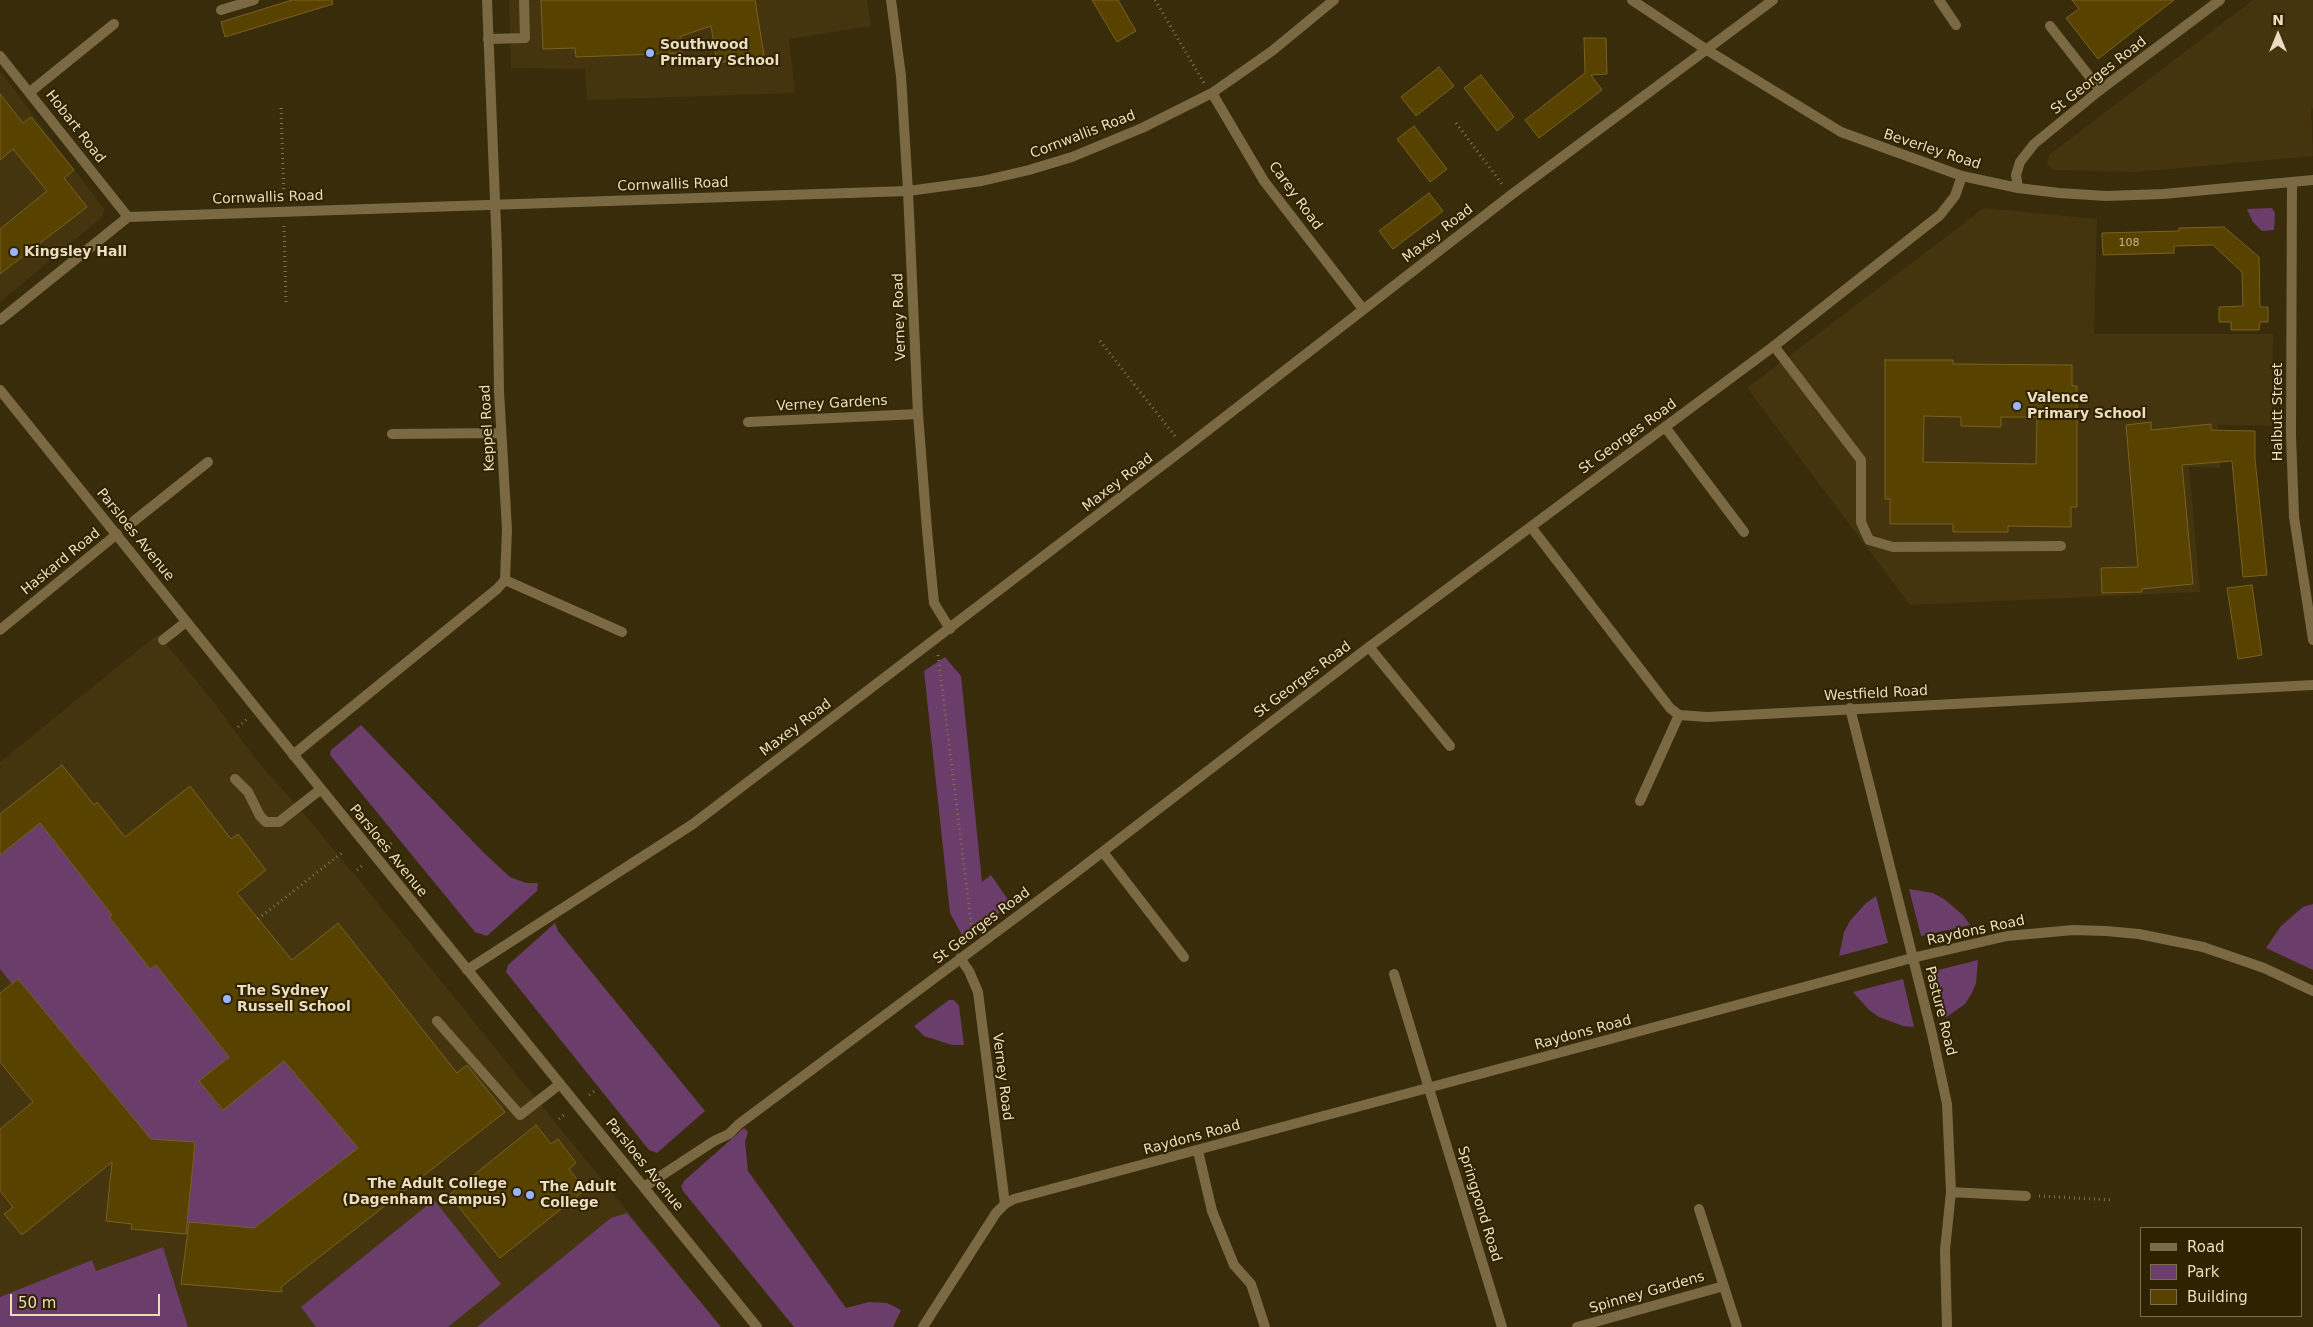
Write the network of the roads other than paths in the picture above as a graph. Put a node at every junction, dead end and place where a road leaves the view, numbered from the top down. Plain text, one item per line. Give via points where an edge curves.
1 (254, 0) edge
2 (487, 0) edge
3 (524, 0) edge
4 (891, 0) edge
5 (1334, 0) edge
6 (1632, 0) edge
7 (1773, 0) edge
8 (1939, 0) edge
9 (2220, 0) edge
10 (220, 10) dead end
11 (114, 24) dead end
12 (1956, 26) dead end
13 (2050, 26) dead end
14 (488, 38) junction
15 (1707, 50) junction
16 (0, 56) edge
17 (2100, 90) junction
18 (30, 92) junction
19 (1212, 93) junction
20 (1962, 176) junction
21 (2313, 180) edge
22 (2292, 182) junction
23 (2018, 188) junction
24 (908, 191) junction
25 (495, 205) junction
26 (128, 217) junction
27 (1364, 309) junction
28 (0, 320) edge
29 (1774, 346) junction
30 (0, 390) edge
31 (918, 414) junction
32 (748, 422) dead end
33 (1665, 427) junction
34 (501, 433) junction
35 (392, 434) dead end
36 (208, 462) dead end
37 (134, 521) dead end
38 (1532, 528) junction
39 (1744, 532) dead end
40 (117, 534) junction
41 (2060, 546) dead end
42 (505, 580) junction
43 (186, 622) junction
44 (950, 629) junction
45 (0, 630) edge
46 (622, 632) dead end
47 (164, 640) dead end
48 (2313, 640) edge
49 (1369, 647) junction
50 (2313, 685) edge
51 (1850, 708) junction
52 (1679, 715) junction
53 (1450, 746) dead end
54 (293, 755) junction
55 (235, 779) dead end
56 (321, 789) junction
57 (1640, 801) dead end
58 (1102, 852) junction
59 (1184, 957) dead end
60 (960, 958) junction
61 (1912, 958) junction
62 (467, 970) junction
63 (1394, 974) dead end
64 (2313, 991) edge
65 (437, 1021) dead end
66 (560, 1084) junction
67 (1429, 1089) junction
68 (1198, 1151) junction
69 (644, 1187) junction
70 (1952, 1192) junction
71 (2026, 1196) road end
72 (1004, 1204) junction
73 (1699, 1209) dead end
74 (1724, 1286) junction
75 (757, 1327) edge
76 (923, 1327) edge
77 (1265, 1327) edge
78 (1502, 1327) edge
79 (1577, 1327) edge
80 (1737, 1327) edge
81 (1947, 1327) edge

1 - 10 street
2 - 14 street, Keppel Road
3 - 14 street via 524,38
4 - 24 street, Verney Road via 901,76
5 - 19 street, Cornwallis Road via 1272,51
6 - 15 street, Beverley Road
7 - 15 street, Maxey Road
8 - 12 street
9 - 17 street, St Georges Road
11 - 18 street
13 - 17 street
14 - 25 street, Keppel Road
15 - 20 street, Beverley Road via 1840,132
15 - 27 street, Maxey Road
16 - 18 street, Hobart Road
17 - 23 street, St Georges Road via 2034,144 2020,162 2016,175
18 - 26 street, Hobart Road
19 - 24 street, Cornwallis Road via 1142,128 1072,157 982,181
19 - 27 street, Carey Road via 1264,181
20 - 23 street, Beverley Road
20 - 29 street, St Georges Road via 1955,196 1940,215
21 - 22 street, Beverley Road
22 - 23 street, Beverley Road via 2106,196
22 - 48 street, Halbutt Street via 2291,435 2294,518
24 - 25 street, Cornwallis Road
24 - 31 street, Verney Road
25 - 26 street, Cornwallis Road
25 - 34 street, Keppel Road
26 - 28 street
27 - 44 street, Maxey Road
29 - 33 street, St Georges Road
29 - 41 street via 1861,460 1861,522 1869,540 1893,547
30 - 40 street, Parsloes Avenue
31 - 32 street, Verney Gardens
31 - 44 street, Verney Road via 934,603
33 - 38 street, St Georges Road
33 - 39 street
34 - 35 street
34 - 42 street, Keppel Road via 507,530
36 - 37 street
38 - 49 street, St Georges Road
38 - 52 street via 1670,708
40 - 43 street, Parsloes Avenue
40 - 45 street, Haskard Road
42 - 46 street
42 - 54 street
43 - 47 street
43 - 54 street, Parsloes Avenue
44 - 62 street, Maxey Road via 693,824
49 - 53 street
49 - 58 street, St Georges Road
50 - 51 street, Westfield Road
51 - 52 street, Westfield Road via 1707,717
51 - 61 street, Pasture Road
52 - 57 street
54 - 56 street, Parsloes Avenue
55 - 56 street via 248,792 266,822 280,822
56 - 62 street, Parsloes Avenue
58 - 59 street
58 - 60 street, St Georges Road
60 - 69 street, St Georges Road via 729,1134
60 - 72 street, Verney Road via 978,992
61 - 64 street, Raydons Road via 2007,936 2073,930 2106,931 2203,947 2264,968
61 - 67 street, Raydons Road
61 - 70 street, Pasture Road via 1948,1104
62 - 66 street, Parsloes Avenue
63 - 67 street, Springpond Road
65 - 66 street via 520,1115
66 - 69 street, Parsloes Avenue
67 - 68 street, Raydons Road
67 - 78 street, Springpond Road
68 - 72 street, Raydons Road
68 - 77 street via 1212,1211 1234,1266 1251,1284
69 - 75 street, Parsloes Avenue
70 - 71 street
70 - 81 street, Pasture Road via 1945,1250
72 - 76 street
73 - 74 street, Spinney Gardens
74 - 79 street, Spinney Gardens
74 - 80 street, Spinney Gardens

